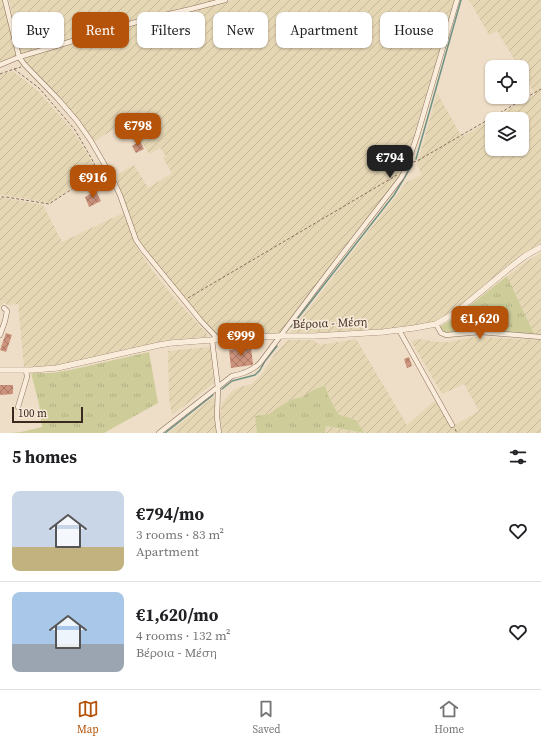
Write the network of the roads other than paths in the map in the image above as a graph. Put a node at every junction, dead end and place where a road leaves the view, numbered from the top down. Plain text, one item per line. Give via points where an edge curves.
1 (5, 0) edge
2 (225, 0) edge
3 (457, 0) edge
4 (19, 57) junction
5 (0, 65) edge
6 (541, 247) edge
7 (4, 308) dead end
8 (436, 324) junction
9 (399, 330) junction
10 (0, 335) edge
11 (280, 336) junction
12 (541, 337) edge
13 (215, 340) junction
14 (0, 370) edge
15 (26, 370) junction
16 (218, 388) junction
17 (18, 407) dead end
18 (452, 425) dead end
19 (158, 433) edge
20 (219, 433) edge

1 - 4 street
2 - 4 street via 143,20
3 - 11 street via 404,173
4 - 5 street
4 - 13 street via 77,121 110,174 136,240
6 - 8 street, Βέροια - Μέση via 525,256 455,313
7 - 10 street via 7,311
8 - 9 street, Βέροια - Μέση
8 - 12 street via 441,333 446,335 480,332
9 - 11 street, Βέροια - Μέση
9 - 18 street
11 - 13 street, Βέροια - Μέση
11 - 16 street via 254,369 232,376
13 - 15 street, Βέροια - Μέση via 171,343 47,370
13 - 16 street
14 - 15 street, Βέροια - Μέση
15 - 17 street via 27,377
16 - 19 street
16 - 20 street

